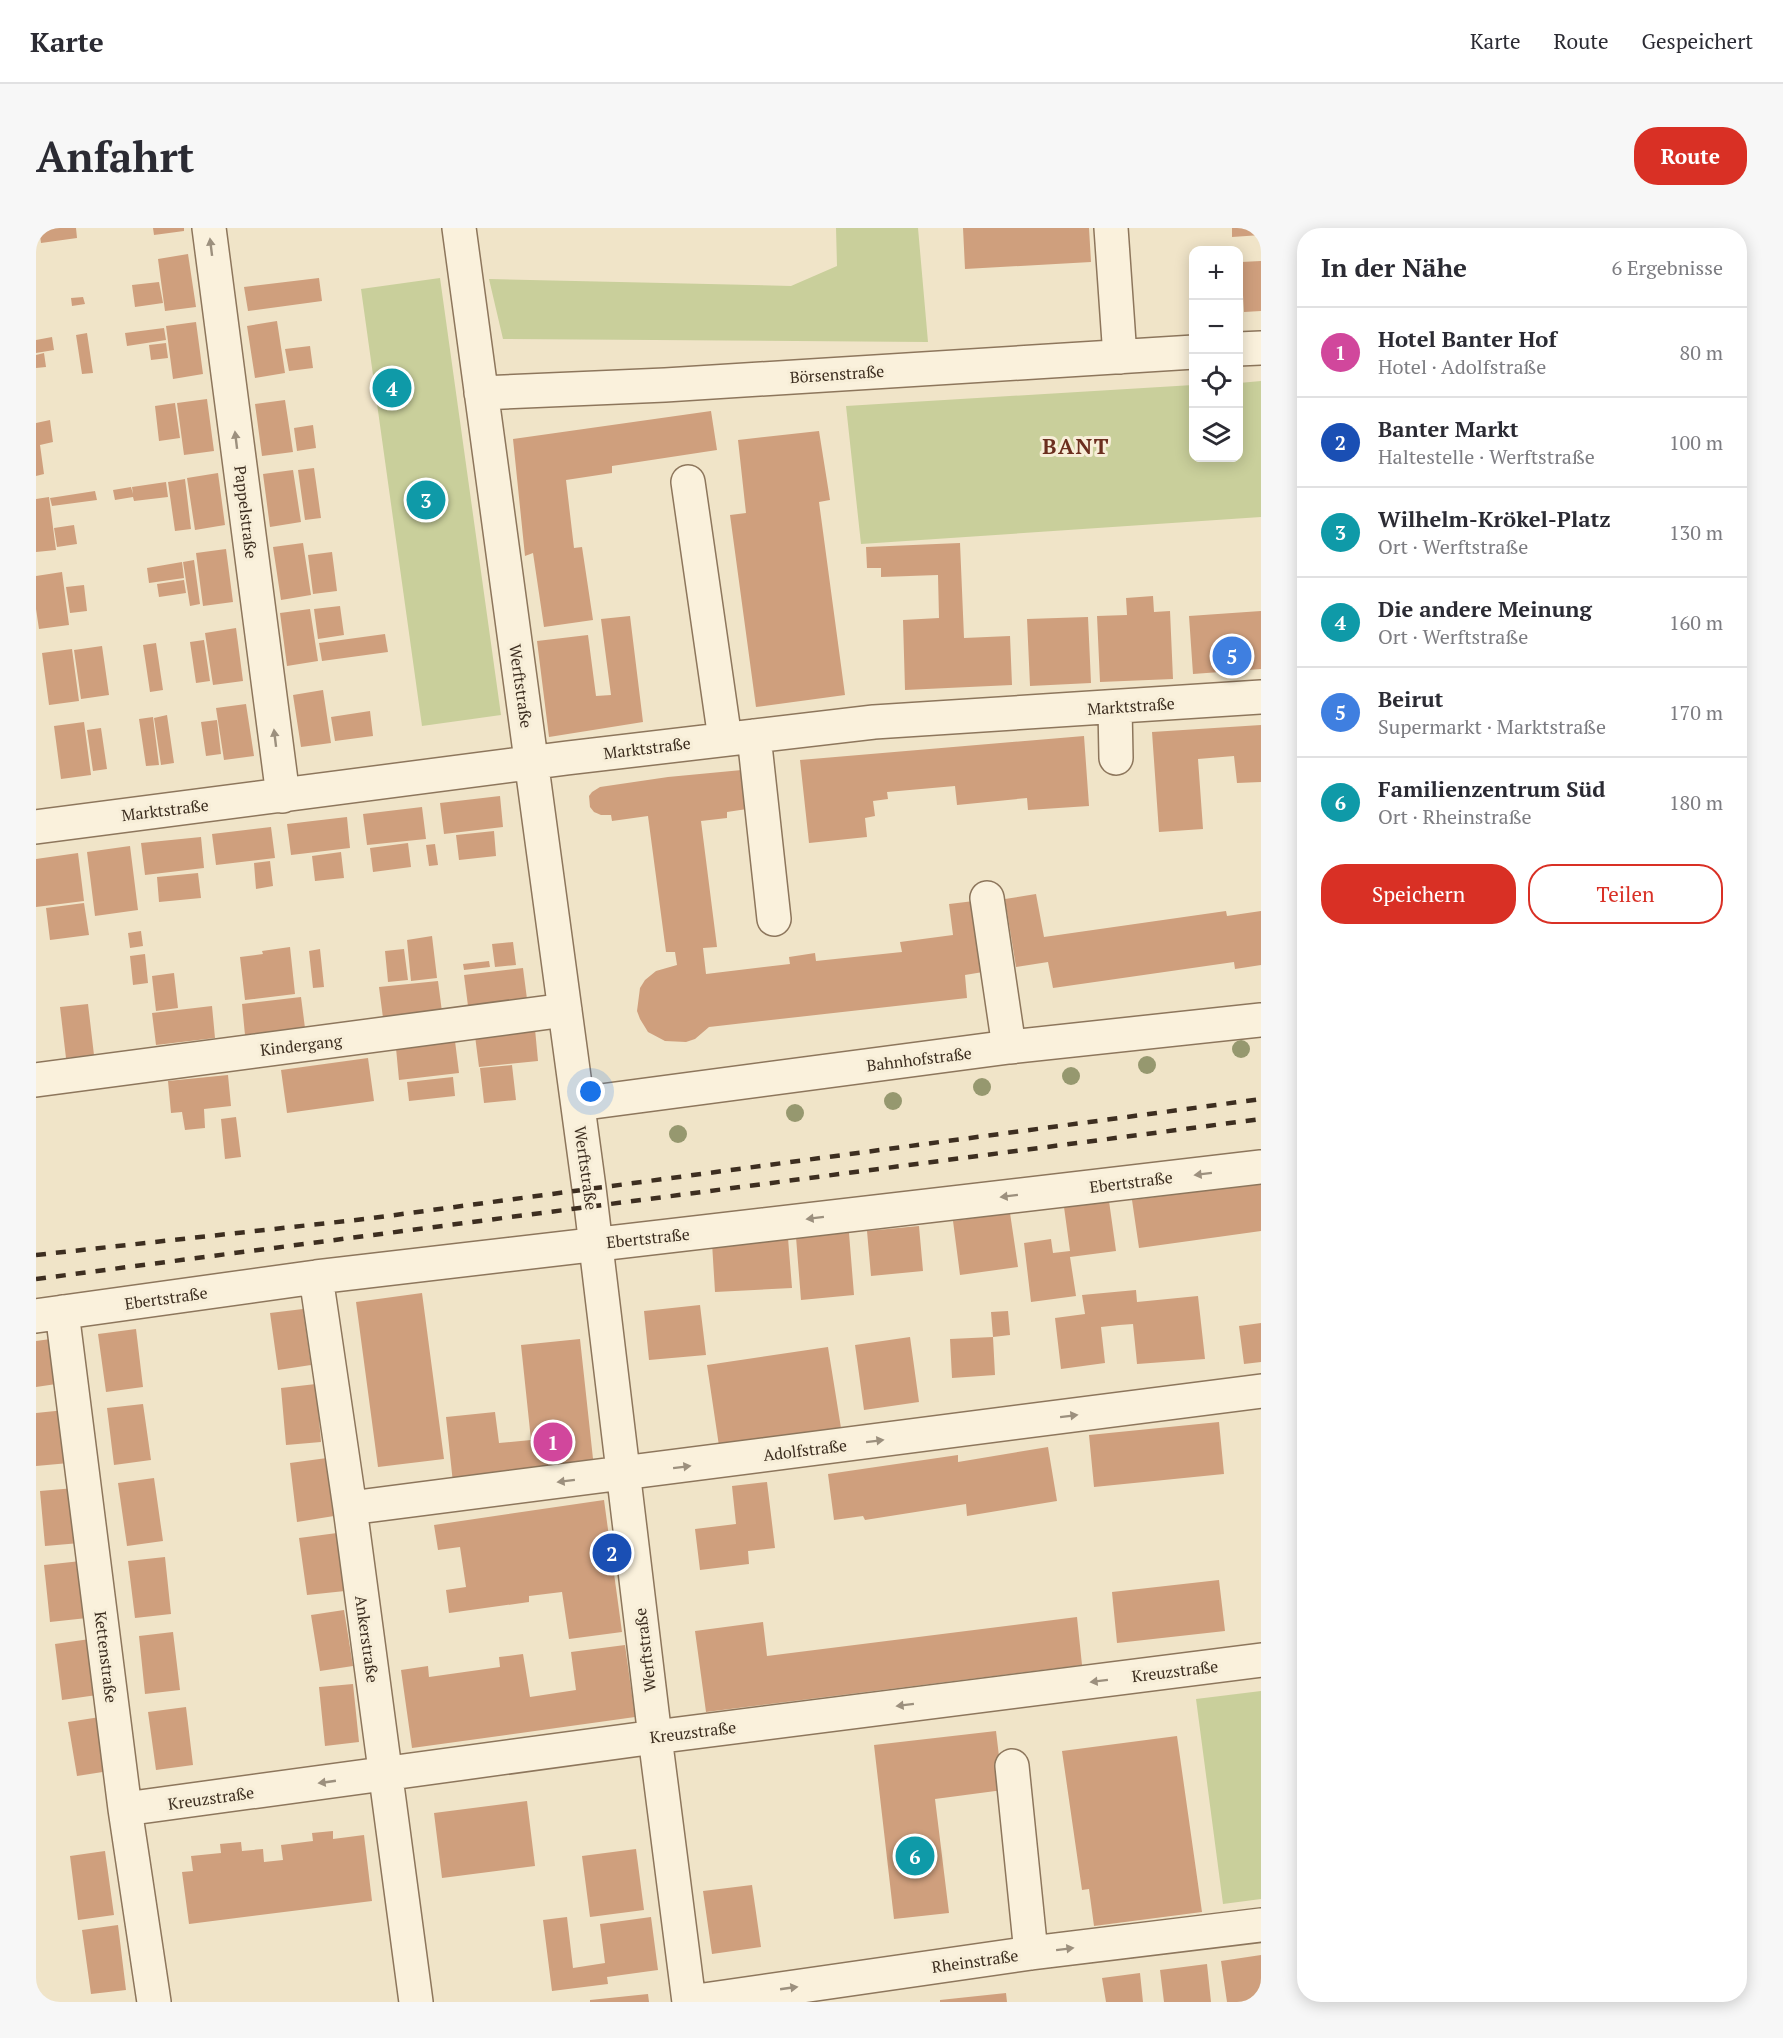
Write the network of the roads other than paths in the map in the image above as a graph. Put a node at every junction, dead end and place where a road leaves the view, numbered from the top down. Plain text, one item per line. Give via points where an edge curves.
1 (209, 228) edge
2 (459, 228) edge
3 (1111, 228) edge
4 (1261, 348) edge
5 (1243, 349) edge
6 (1189, 352) edge
7 (1120, 357) junction
8 (481, 393) junction
9 (688, 482) dead end
10 (1261, 698) edge
11 (1115, 707) junction
12 (740, 738) junction
13 (1116, 758) dead end
14 (531, 762) junction
15 (282, 796) junction
16 (37, 817) edge
17 (987, 898) dead end
18 (774, 919) dead end
19 (565, 1010) junction
20 (1261, 1020) edge
21 (1009, 1047) junction
22 (36, 1080) edge
23 (578, 1104) junction
24 (1261, 1167) edge
25 (596, 1243) junction
26 (316, 1277) junction
27 (49, 1314) edge
28 (1261, 1391) edge
29 (624, 1474) junction
30 (350, 1508) junction
31 (1261, 1660) edge
32 (655, 1737) junction
33 (1012, 1766) dead end
34 (385, 1774) junction
35 (125, 1809) junction
36 (1261, 1925) edge
37 (1032, 1953) junction
38 (154, 2002) edge
39 (416, 2002) edge
40 (689, 2002) edge

15 -> 1 street, Pappelstraße
2 - 8 street, Werftstraße
3 - 7 street
4 - 5 street
6 - 7 street, Börsenstraße
7 - 8 street, Börsenstraße
8 - 14 street, Werftstraße
9 - 12 street
10 - 11 street, Marktstraße
11 - 12 street, Marktstraße via 874,722
11 - 13 street
12 - 14 street, Marktstraße
12 - 18 street
14 - 15 street, Marktstraße
14 - 19 street, Werftstraße
15 - 16 street, Marktstraße
17 - 21 street
19 - 22 street, Kindergang
19 - 23 street, Werftstraße
20 - 21 street, Bahnhofstraße
21 - 23 street, Bahnhofstraße
23 - 25 street, Werftstraße
24 -> 25 street, Ebertstraße
25 - 26 street, Ebertstraße
25 - 29 street, Werftstraße
26 - 27 street, Ebertstraße
26 - 30 street, Ankerstraße
27 - 35 street, Kettenstraße
29 -> 28 street, Adolfstraße
29 -> 30 street, Adolfstraße
29 - 32 street, Werftstraße
30 - 34 street, Ankerstraße
31 -> 32 street, Kreuzstraße
32 - 34 street, Kreuzstraße
32 - 40 street, Werftstraße
33 - 37 street
34 -> 35 street, Kreuzstraße
34 - 39 street, Ankerstraße
35 - 38 street, Kettenstraße
37 -> 36 street, Rheinstraße
40 -> 37 street, Rheinstraße

